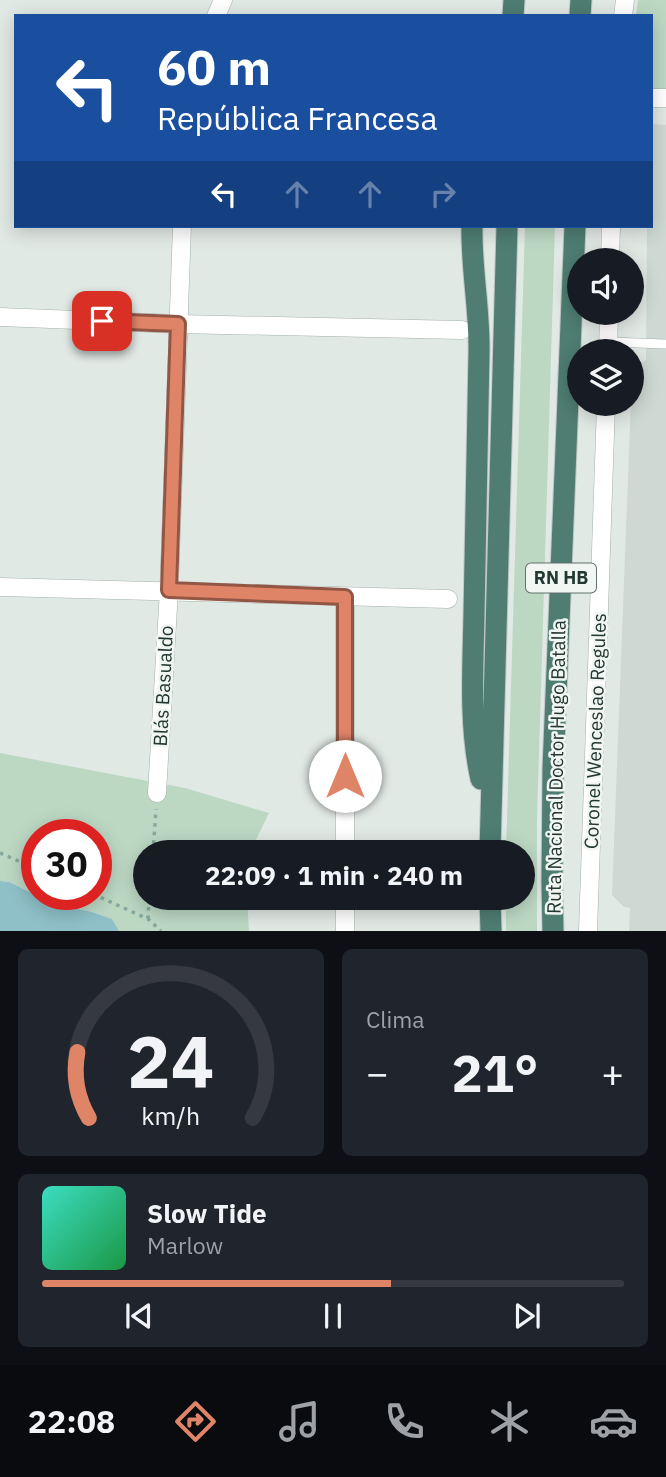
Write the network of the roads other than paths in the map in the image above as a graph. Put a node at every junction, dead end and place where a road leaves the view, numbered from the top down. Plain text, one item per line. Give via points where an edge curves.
1 (182, 228) edge
2 (472, 228) edge
3 (507, 228) edge
4 (575, 228) edge
5 (611, 228) edge
6 (610, 248) edge
7 (0, 317) edge
8 (178, 324) junction
9 (462, 330) dead end
10 (666, 344) edge
11 (644, 345) edge
12 (606, 416) edge
13 (0, 587) edge
14 (169, 590) junction
15 (345, 597) junction
16 (448, 599) dead end
17 (157, 793) road end
18 (490, 814) junction
19 (345, 840) edge
20 (490, 840) edge
21 (345, 910) edge
22 (490, 910) edge
23 (345, 931) edge
24 (491, 931) edge
25 (553, 931) edge
26 (588, 931) edge

1 - 8 street, Blás Basualdo
2 - 18 highway via 480,332 474,709 478,766
3 - 18 highway, RN HB
4 - 25 highway, Ruta Nacional Doctor Hugo Batalla / RN HB via 553,769
5 - 6 street
7 - 8 street
8 - 9 street
8 - 14 street, Blás Basualdo
10 - 11 lane
12 - 26 street, Coronel Wenceslao Regules
13 - 14 street
14 - 15 street
14 - 17 street, Blás Basualdo
15 - 16 street
15 - 19 street
18 - 20 highway, RN HB
21 - 23 street
22 - 24 highway

